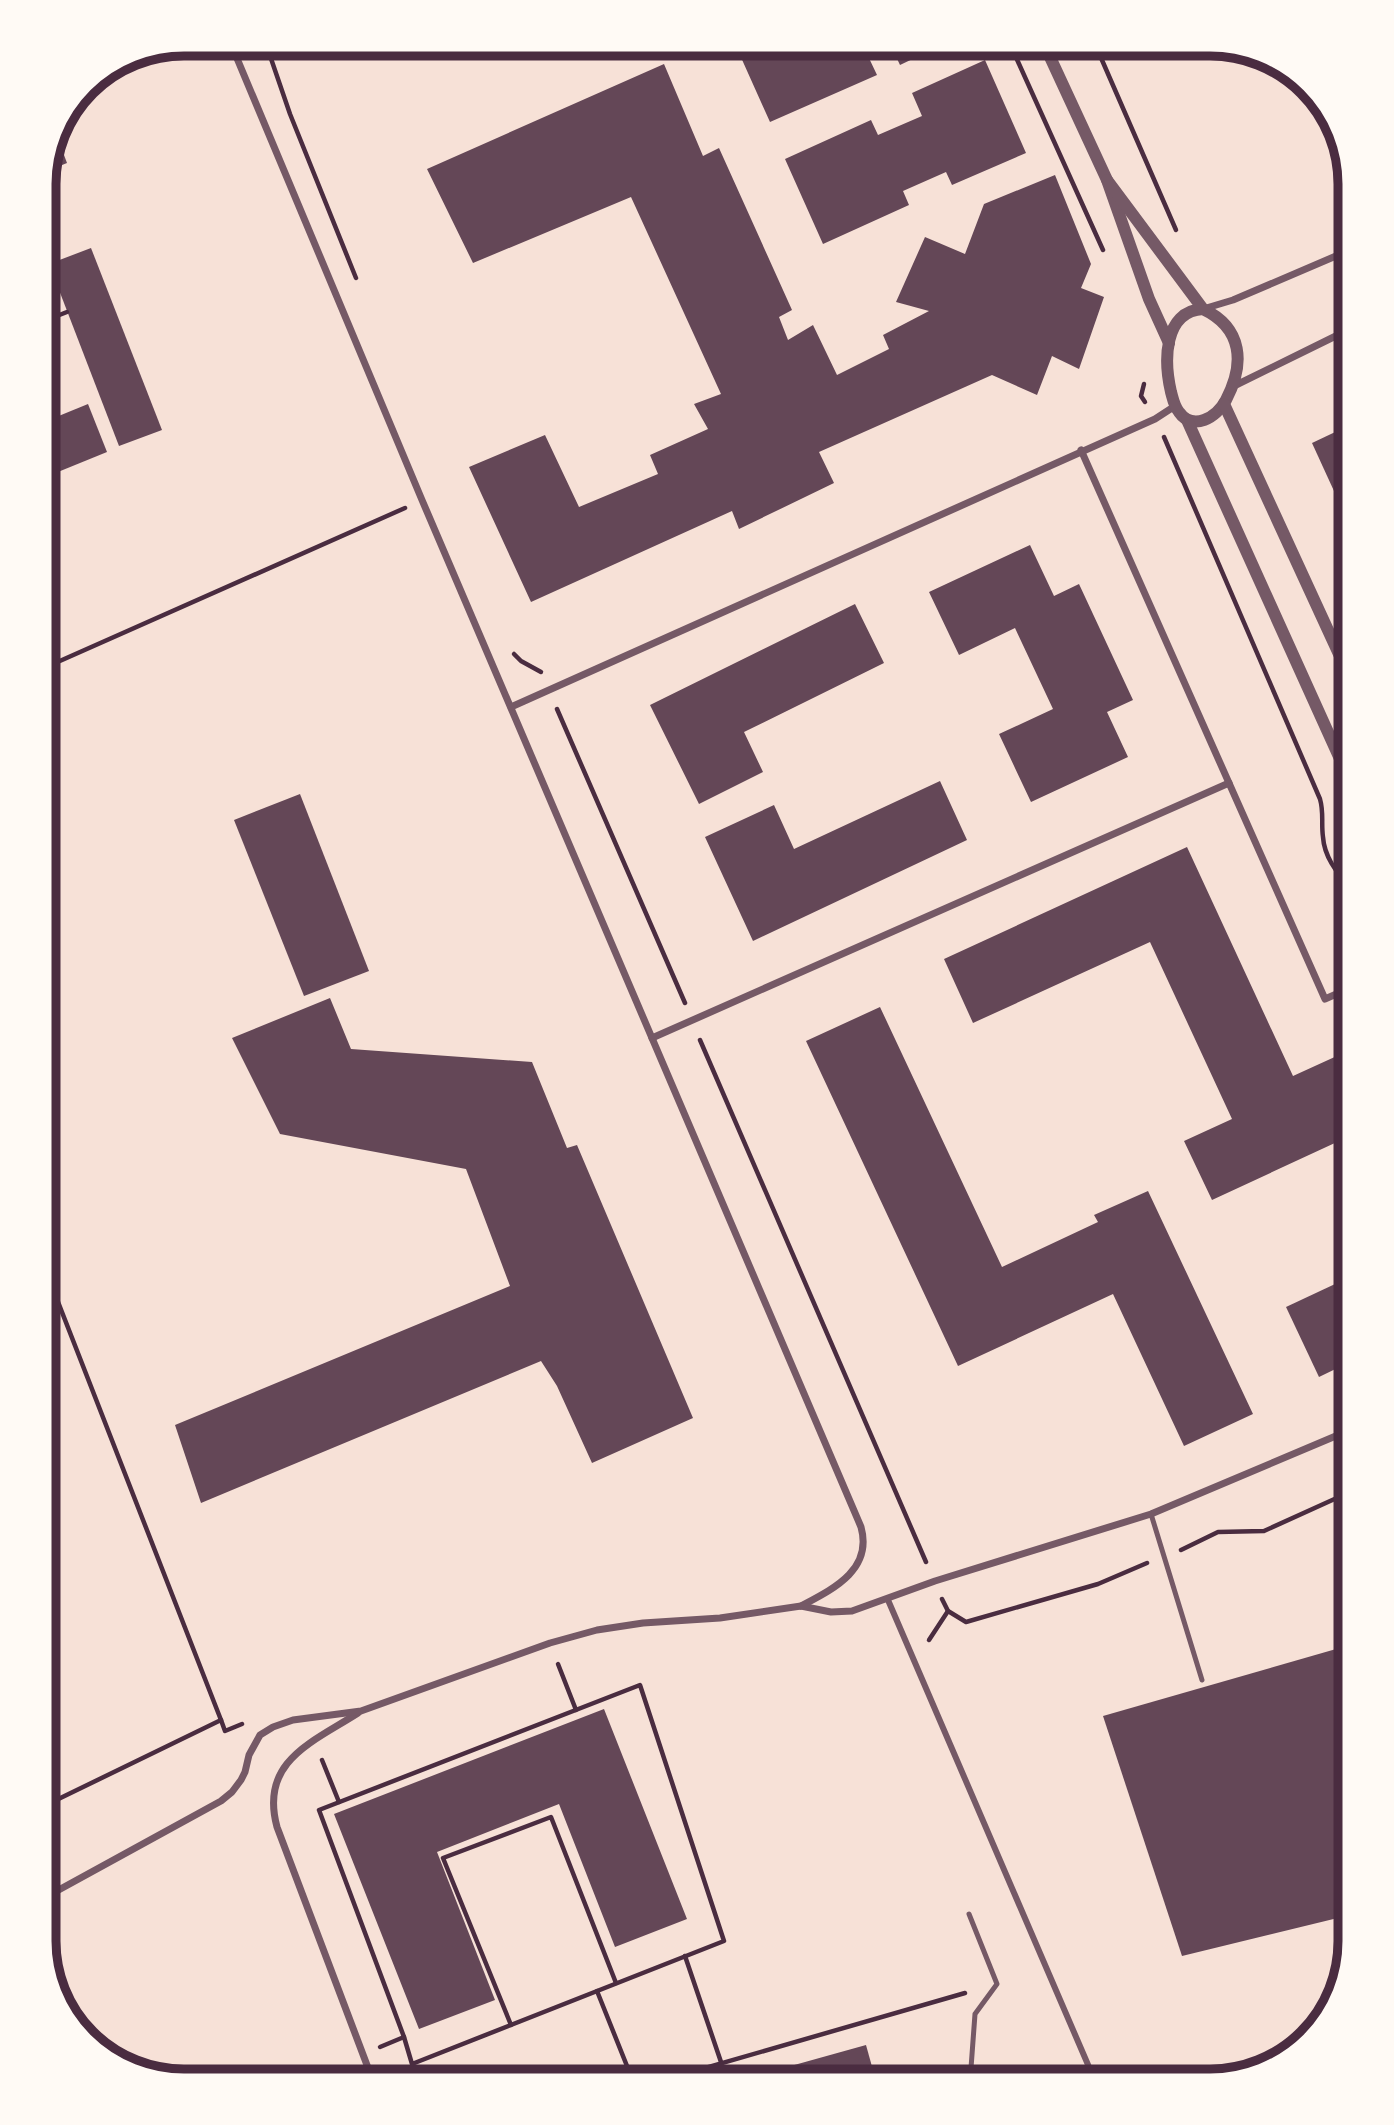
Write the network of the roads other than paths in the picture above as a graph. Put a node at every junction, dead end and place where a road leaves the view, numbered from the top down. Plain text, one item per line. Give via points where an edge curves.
1 (236, 56) edge
2 (1050, 56) edge
3 (1107, 180) junction
4 (1338, 255) edge
5 (1203, 309) junction
6 (1338, 335) edge
7 (1169, 343) junction
8 (1234, 386) junction
9 (1224, 404) junction
10 (1175, 406) junction
11 (1187, 419) junction
12 (1081, 450) junction
13 (1338, 652) edge
14 (511, 707) junction
15 (1338, 754) edge
16 (1229, 783) junction
17 (1338, 993) edge
18 (652, 1038) junction
19 (1338, 1435) edge
20 (1151, 1514) junction
21 (888, 1600) junction
22 (801, 1606) junction
23 (1202, 1680) dead end
24 (361, 1711) junction
25 (56, 1891) edge
26 (969, 1914) dead end
27 (368, 2069) edge
28 (972, 2069) edge
29 (1090, 2069) edge

1 - 14 street
2 - 3 street
3 - 5 street
3 - 7 street
4 - 5 street
5 - 7 street via 1178,320
5 - 8 street via 1224,322 1235,341 1238,369
6 - 8 street
7 - 10 street via 1169,381
8 - 9 street
9 - 11 street via 1210,418 1199,422
9 - 13 street
10 - 11 street
10 - 12 street
11 - 15 street
12 - 14 street
12 - 16 street
14 - 18 street
16 - 17 street via 1325,999
16 - 18 street
18 - 22 street via 863,1535 862,1555 844,1580
19 - 20 street
20 - 21 street
20 - 23 lane
21 - 22 street via 844,1612
21 - 29 street
22 - 24 street via 597,1630
24 - 25 street via 293,1720 266,1731 254,1744 232,1793
24 - 27 street via 295,1752 281,1774 274,1802 277,1827
26 - 28 lane via 997,1984 975,2014

